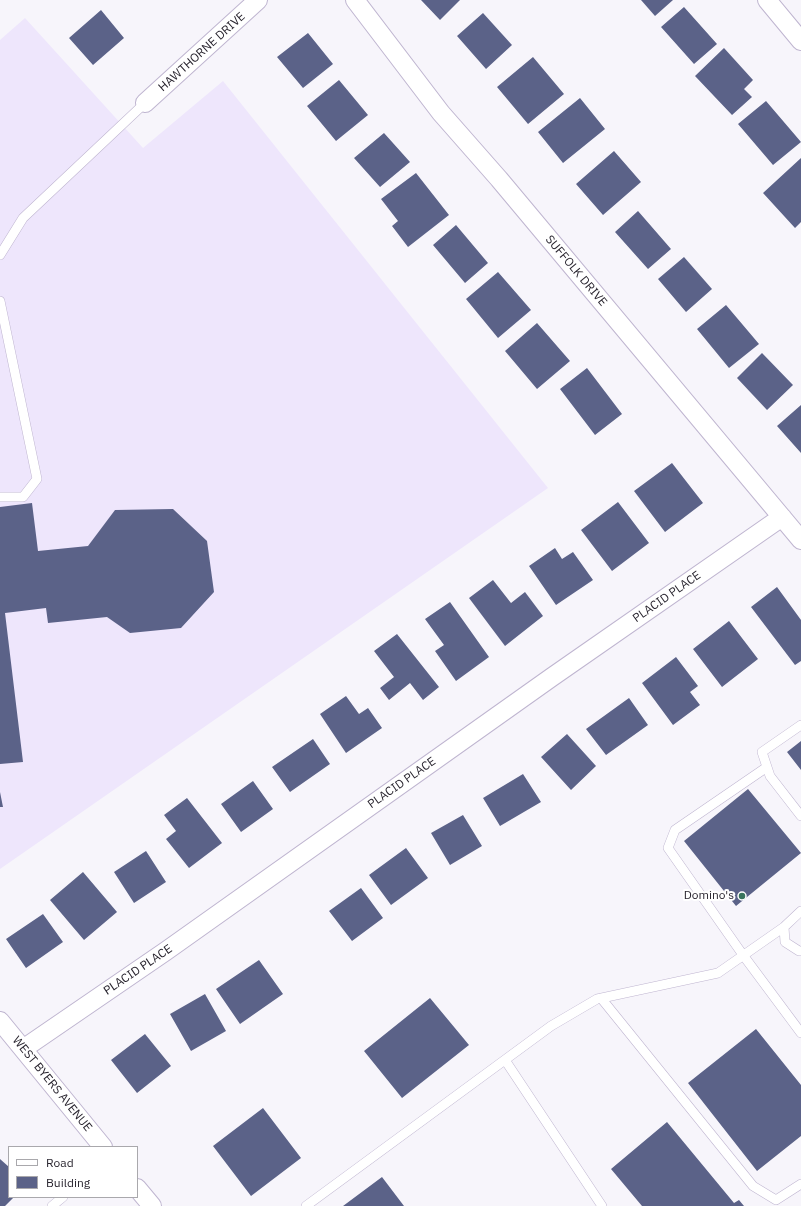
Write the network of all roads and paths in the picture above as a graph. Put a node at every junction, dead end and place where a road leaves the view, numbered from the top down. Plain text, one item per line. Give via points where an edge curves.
1 (258, 0) edge
2 (355, 0) edge
3 (767, 0) edge
4 (801, 41) edge
5 (145, 103) joint
6 (0, 255) edge
7 (0, 301) edge
8 (0, 497) edge
9 (782, 518) junction
10 (801, 540) edge
11 (801, 725) edge
12 (767, 767) junction
13 (801, 816) edge
14 (801, 911) edge
15 (784, 927) junction
16 (801, 951) edge
17 (743, 955) junction
18 (601, 998) junction
19 (0, 1021) edge
20 (801, 1033) edge
21 (23, 1049) junction
22 (505, 1060) junction
23 (102, 1146) edge
24 (801, 1184) edge
25 (138, 1189) edge
26 (62, 1198) edge
27 (52, 1206) edge
28 (152, 1206) edge
29 (306, 1206) edge
30 (602, 1206) edge

1 - 5 street, HAWTHORNE DRIVE
2 - 9 street, SUFFOLK DRIVE via 441,113
3 - 4 street
5 - 6 lane via 23,218
7 - 8 lane via 37,479 23,497
9 - 10 street, SUFFOLK DRIVE
9 - 21 street, PLACID PLACE via 545,681 166,951
11 - 12 lane via 762,752
12 - 13 lane via 770,776
12 - 17 lane via 675,830 668,848
14 - 15 lane
15 - 16 lane via 785,942
15 - 17 lane
17 - 18 lane via 718,973
17 - 20 lane
18 - 22 lane via 551,1026
18 - 24 lane via 753,1186 776,1200
19 - 21 street, WEST BYERS AVENUE
21 - 23 street, WEST BYERS AVENUE
22 - 29 lane
22 - 30 lane
25 - 28 street
26 - 27 lane

